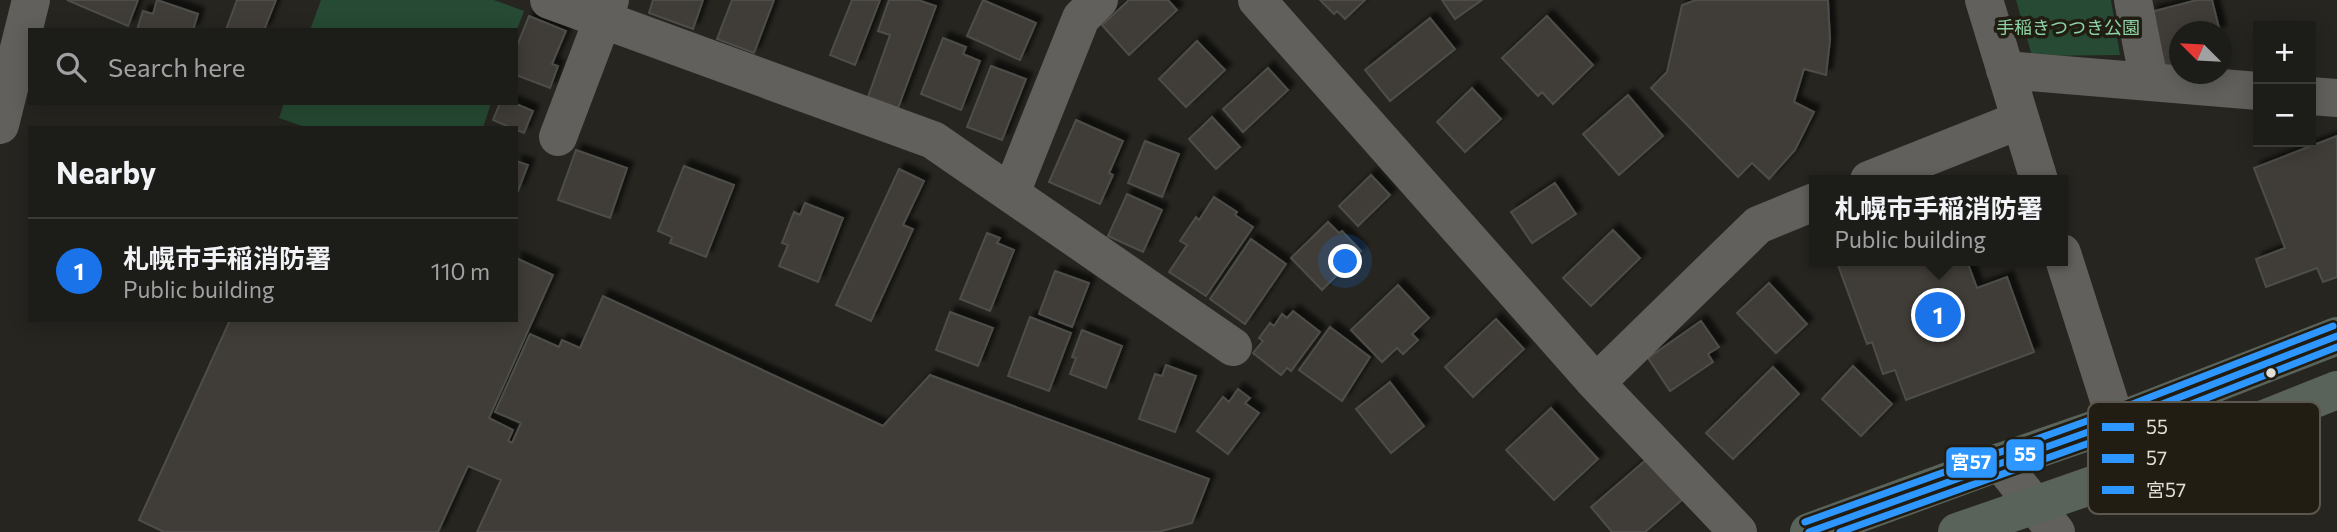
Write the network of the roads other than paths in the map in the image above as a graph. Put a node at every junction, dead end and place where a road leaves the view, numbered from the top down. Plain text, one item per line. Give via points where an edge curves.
1 (31, 0) edge
2 (550, 0) edge
3 (1099, 0) edge
4 (1256, 0) edge
5 (1984, 0) edge
6 (2133, 0) edge
7 (606, 10) edge
8 (2005, 69) junction
9 (2149, 82) junction
10 (2253, 91) edge
11 (2316, 96) edge
12 (2337, 98) edge
13 (2020, 120) junction
14 (0, 125) edge
15 (558, 138) dead end
16 (1882, 175) edge
17 (2037, 175) edge
18 (1011, 193) junction
19 (1809, 204) edge
20 (2066, 266) edge
21 (2337, 336) edge
22 (1233, 347) dead end
23 (1596, 383) junction
24 (2337, 390) edge
25 (2110, 402) edge
26 (2167, 402) edge
27 (2307, 402) edge
28 (2088, 431) edge
29 (2000, 461) junction
30 (2088, 495) edge
31 (2045, 518) edge
32 (1738, 532) edge
33 (1809, 532) edge
34 (1957, 532) edge

1 - 14 street
2 - 7 street
3 - 18 street via 1081,18
4 - 23 street
5 - 8 street
6 - 9 street
7 - 15 street
7 - 18 street via 933,141
8 - 9 street
8 - 13 street
9 - 10 street
11 - 12 street
13 - 16 street
13 - 17 street
18 - 22 street
19 - 23 street via 1758,225
20 - 25 street
21 - 26 highway
23 - 32 street
24 - 27 highway
28 - 29 highway
29 - 31 street
29 - 33 highway
30 - 31 highway
31 - 34 highway

